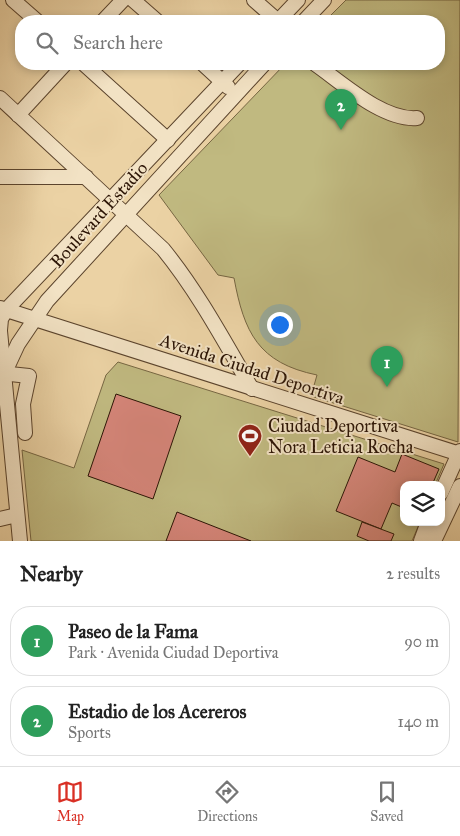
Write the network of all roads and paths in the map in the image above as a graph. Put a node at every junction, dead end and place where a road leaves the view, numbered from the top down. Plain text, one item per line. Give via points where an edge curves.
1 (13, 0) edge
2 (123, 0) edge
3 (133, 0) edge
4 (254, 0) edge
5 (298, 0) edge
6 (324, 0) edge
7 (30, 15) edge
8 (109, 15) edge
9 (149, 15) edge
10 (271, 15) edge
11 (284, 15) edge
12 (310, 15) edge
13 (59, 70) edge
14 (91, 70) edge
15 (210, 70) edge
16 (233, 70) edge
17 (258, 70) edge
18 (323, 70) edge
19 (222, 81) junction
20 (236, 94) junction
21 (0, 98) edge
22 (18, 115) junction
23 (417, 118) dead end
24 (168, 140) junction
25 (86, 176) junction
26 (0, 177) edge
27 (112, 200) junction
28 (126, 212) junction
29 (3, 309) edge
30 (33, 319) junction
31 (0, 330) edge
32 (2, 372) edge
33 (252, 389) junction
34 (25, 433) dead end
35 (5, 443) edge
36 (460, 454) edge
37 (445, 485) edge
38 (460, 486) edge
39 (17, 515) junction
40 (0, 519) edge
41 (427, 526) edge
42 (20, 541) edge
43 (421, 541) edge
44 (434, 541) edge

1 - 7 street
2 - 8 street
3 - 9 street
4 - 10 street
5 - 11 street
6 - 12 street
13 - 22 street
14 - 24 street
15 - 19 street
16 - 19 street, Boulevard Estadio
17 - 20 street, Boulevard Estadio
18 - 23 street via 366,102 393,114
19 - 20 street
19 - 24 street, Boulevard Estadio
20 - 28 street, Boulevard Estadio
21 - 22 street
22 - 25 street
24 - 27 street, Boulevard Estadio
25 - 26 street
25 - 27 street
27 - 28 street
27 - 29 street, Boulevard Estadio
28 - 30 street, Boulevard Estadio
28 - 33 street via 184,274
29 - 30 street, Avenida Ciudad Deportiva
29 - 31 street, Boulevard Estadio
30 - 32 street, Boulevard Estadio
30 - 33 street, Avenida Ciudad Deportiva
31 - 32 street, Boulevard Estadio
32 - 34 street via 29,376 23,404
32 - 35 street
33 - 36 street, Avenida Ciudad Deportiva
35 - 39 street
36 - 37 street
38 - 44 street
39 - 40 street
39 - 42 street
41 - 43 street

